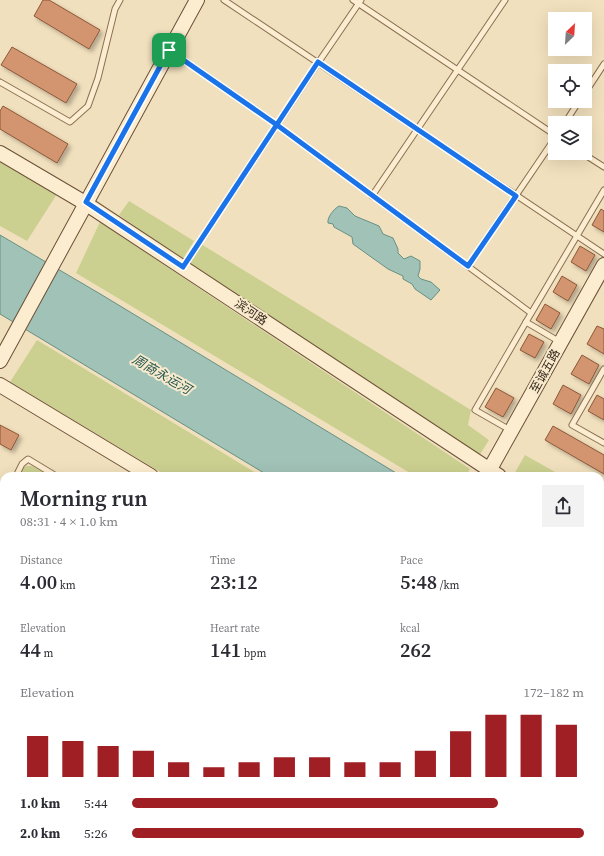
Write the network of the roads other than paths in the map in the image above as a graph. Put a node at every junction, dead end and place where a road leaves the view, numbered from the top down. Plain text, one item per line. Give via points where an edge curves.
1 (120, 0) edge
2 (196, 0) edge
3 (224, 0) edge
4 (353, 0) edge
5 (505, 0) edge
6 (360, 2) edge
7 (169, 50) junction
8 (318, 62) junction
9 (604, 64) edge
10 (458, 70) junction
11 (0, 82) edge
12 (592, 82) edge
13 (277, 125) junction
14 (418, 129) junction
15 (548, 131) edge
16 (548, 147) edge
17 (0, 153) edge
18 (592, 159) edge
19 (604, 167) edge
20 (604, 190) edge
21 (372, 196) junction
22 (516, 196) junction
23 (86, 202) junction
24 (577, 236) junction
25 (604, 254) edge
26 (604, 265) edge
27 (468, 266) junction
28 (183, 267) junction
29 (531, 313) junction
30 (526, 322) junction
31 (560, 343) junction
32 (0, 361) edge
33 (604, 369) edge
34 (0, 385) edge
35 (511, 430) junction
36 (604, 443) edge
37 (18, 472) edge
38 (49, 472) edge
39 (144, 472) edge
40 (488, 472) edge
41 (492, 472) edge

1 - 11 lane via 115,9 98,78 88,106 70,122
2 - 7 street
3 - 8 lane
4 - 6 lane
5 - 10 lane
6 - 8 lane
6 - 10 lane
7 - 13 lane
7 - 23 street
8 - 13 lane
8 - 14 lane
9 - 12 lane
10 - 14 lane
10 - 15 lane
13 - 21 lane
13 - 28 lane
14 - 21 lane
14 - 22 lane
16 - 22 lane
17 - 23 street, 滨河路
18 - 19 lane
20 - 24 lane
21 - 27 lane
22 - 24 lane
22 - 27 lane
23 - 28 street, 滨河路
23 - 32 street
24 - 25 lane
24 - 29 lane
26 - 31 street, 至诚五路
27 - 29 lane
28 - 40 street, 滨河路
29 - 30 lane
30 - 31 lane
30 - 35 lane via 475,410
31 - 35 street, 至诚五路
33 - 36 lane via 572,425
34 - 39 street
35 - 41 street, 至诚五路
37 - 38 lane via 28,459

